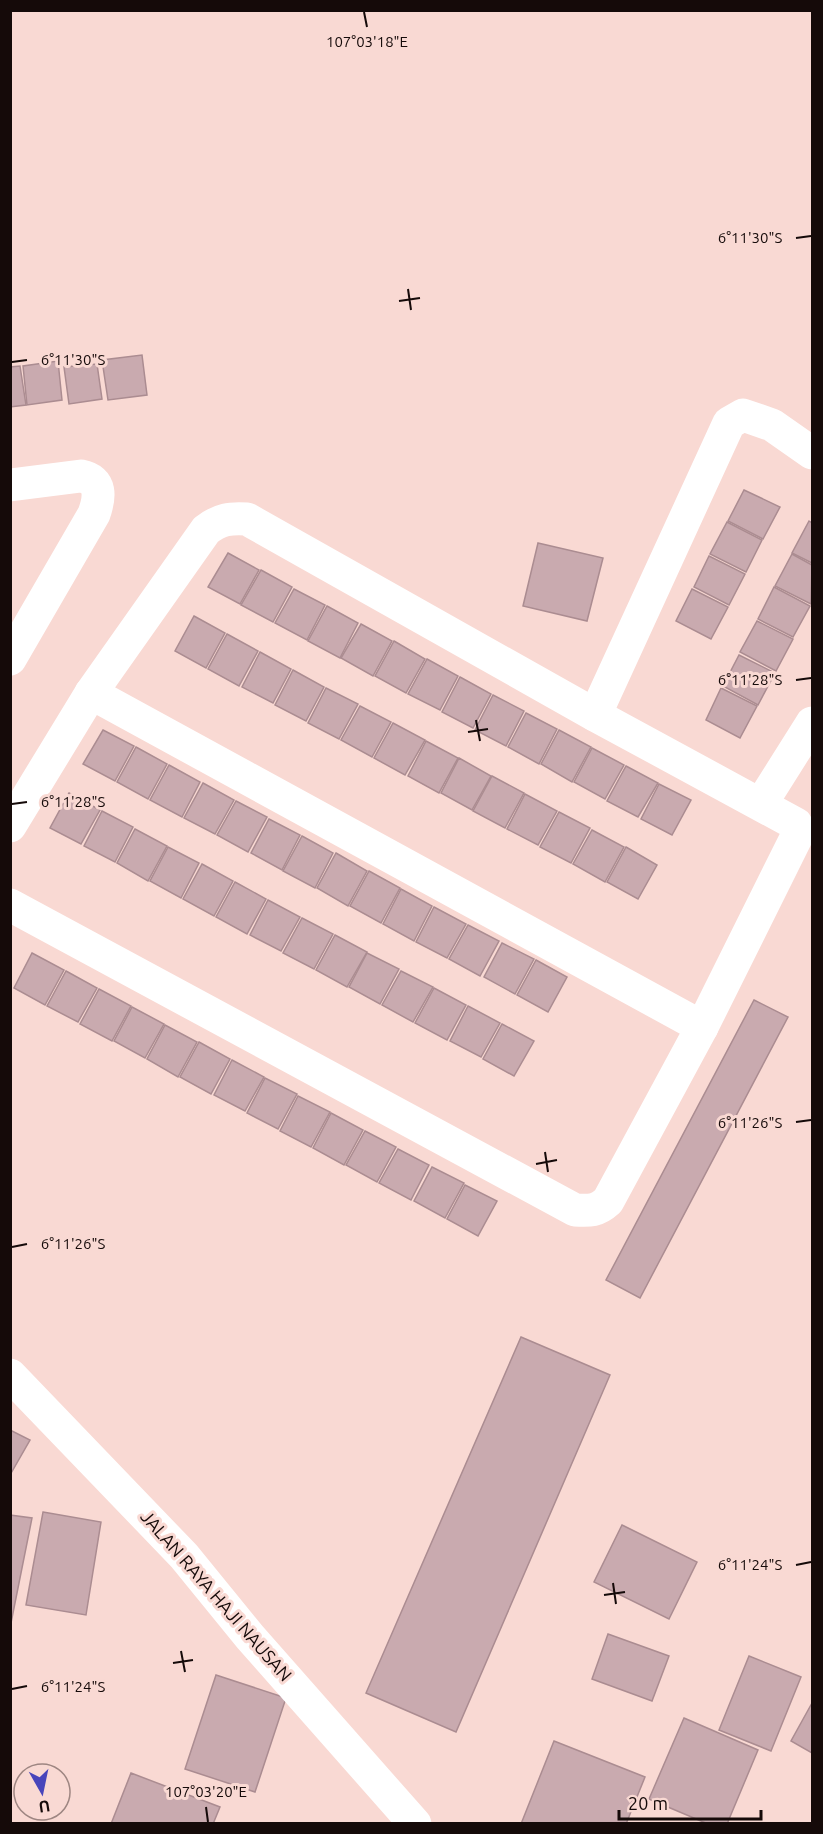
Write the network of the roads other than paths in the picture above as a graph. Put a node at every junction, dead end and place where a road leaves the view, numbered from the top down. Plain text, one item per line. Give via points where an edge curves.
1 (813, 453) edge
2 (10, 485) edge
3 (10, 659) edge
4 (91, 693) junction
5 (595, 715) junction
6 (813, 723) edge
7 (761, 804) junction
8 (10, 826) edge
9 (10, 905) edge
10 (702, 1027) junction
11 (10, 1375) edge
12 (415, 1824) edge

1 - 5 street via 772,425 743,415 729,423
2 - 3 street via 81,476 96,483 99,493 94,514
4 - 5 street via 207,530 229,518 247,519
4 - 8 street
4 - 10 street
5 - 7 street
6 - 7 street
7 - 10 street via 796,824 797,838
9 - 10 street via 576,1210 599,1209 608,1201
11 - 12 street, JALAN RAYA HAJI NAUSAN via 184,1556

